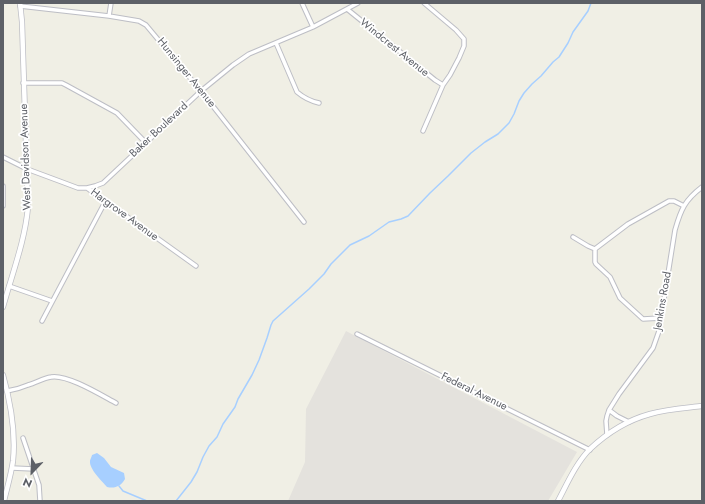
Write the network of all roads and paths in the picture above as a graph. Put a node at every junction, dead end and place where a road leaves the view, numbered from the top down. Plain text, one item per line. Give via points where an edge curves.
1 (112, 3) edge
2 (302, 3) edge
3 (358, 3) edge
4 (424, 3) edge
5 (20, 5) edge
6 (347, 9) junction
7 (109, 16) junction
8 (313, 27) junction
9 (276, 43) junction
10 (24, 83) junction
11 (443, 85) junction
12 (201, 91) junction
13 (319, 103) dead end
14 (423, 131) dead end
15 (146, 143) junction
16 (3, 157) edge
17 (26, 169) junction
18 (3, 186) edge
19 (702, 187) edge
20 (87, 188) junction
21 (105, 202) junction
22 (3, 206) edge
23 (684, 206) junction
24 (304, 222) dead end
25 (573, 237) dead end
26 (595, 248) junction
27 (196, 266) dead end
28 (9, 286) junction
29 (52, 301) junction
30 (3, 307) edge
31 (661, 318) junction
32 (42, 321) dead end
33 (357, 334) dead end
34 (3, 375) edge
35 (7, 391) junction
36 (116, 403) dead end
37 (702, 406) edge
38 (609, 410) junction
39 (629, 422) junction
40 (607, 435) junction
41 (23, 438) dead end
42 (590, 450) junction
43 (12, 468) junction
44 (34, 469) junction
45 (4, 501) edge
46 (40, 501) edge
47 (558, 501) edge

1 - 7 street
2 - 8 street
3 - 6 street, Baker Boulevard
4 - 11 street via 464,39 459,58
5 - 7 street, Hunsinger Avenue
5 - 10 street, West Davidson Avenue
6 - 8 street, Baker Boulevard
6 - 11 street, Windcrest Avenue
7 - 12 street, Hunsinger Avenue via 139,21 146,25
8 - 9 street, Baker Boulevard
9 - 12 street, Baker Boulevard via 249,54 222,72
9 - 13 street via 297,92 310,101
10 - 15 street via 62,83 117,113
10 - 17 street, West Davidson Avenue
11 - 14 street
12 - 15 street, Baker Boulevard
12 - 24 street, Hunsinger Avenue
15 - 20 street, Baker Boulevard via 103,182
16 - 17 street, Hargrove Avenue
17 - 20 street, Hargrove Avenue via 78,188
17 - 28 street, West Davidson Avenue via 27,220
18 - 22 street
19 - 23 street, Jenkins Road
20 - 21 street, Hargrove Avenue
21 - 27 street, Hargrove Avenue
21 - 29 street
23 - 26 street via 668,201 628,224
23 - 31 street, Jenkins Road via 675,230
25 - 26 street
26 - 31 street via 596,264 610,276 620,298 643,319
28 - 29 street
28 - 30 street, West Davidson Avenue
29 - 32 street
31 - 38 street, Jenkins Road via 654,348 618,394
33 - 42 street, Federal Avenue
34 - 35 street
35 - 36 street via 53,376 78,384
35 - 43 street via 13,420
37 - 39 street via 658,412
38 - 39 street
38 - 40 street, Jenkins Road via 606,421
39 - 40 street
40 - 42 street
41 - 44 street
42 - 47 street
43 - 44 street
43 - 45 street
44 - 46 street

